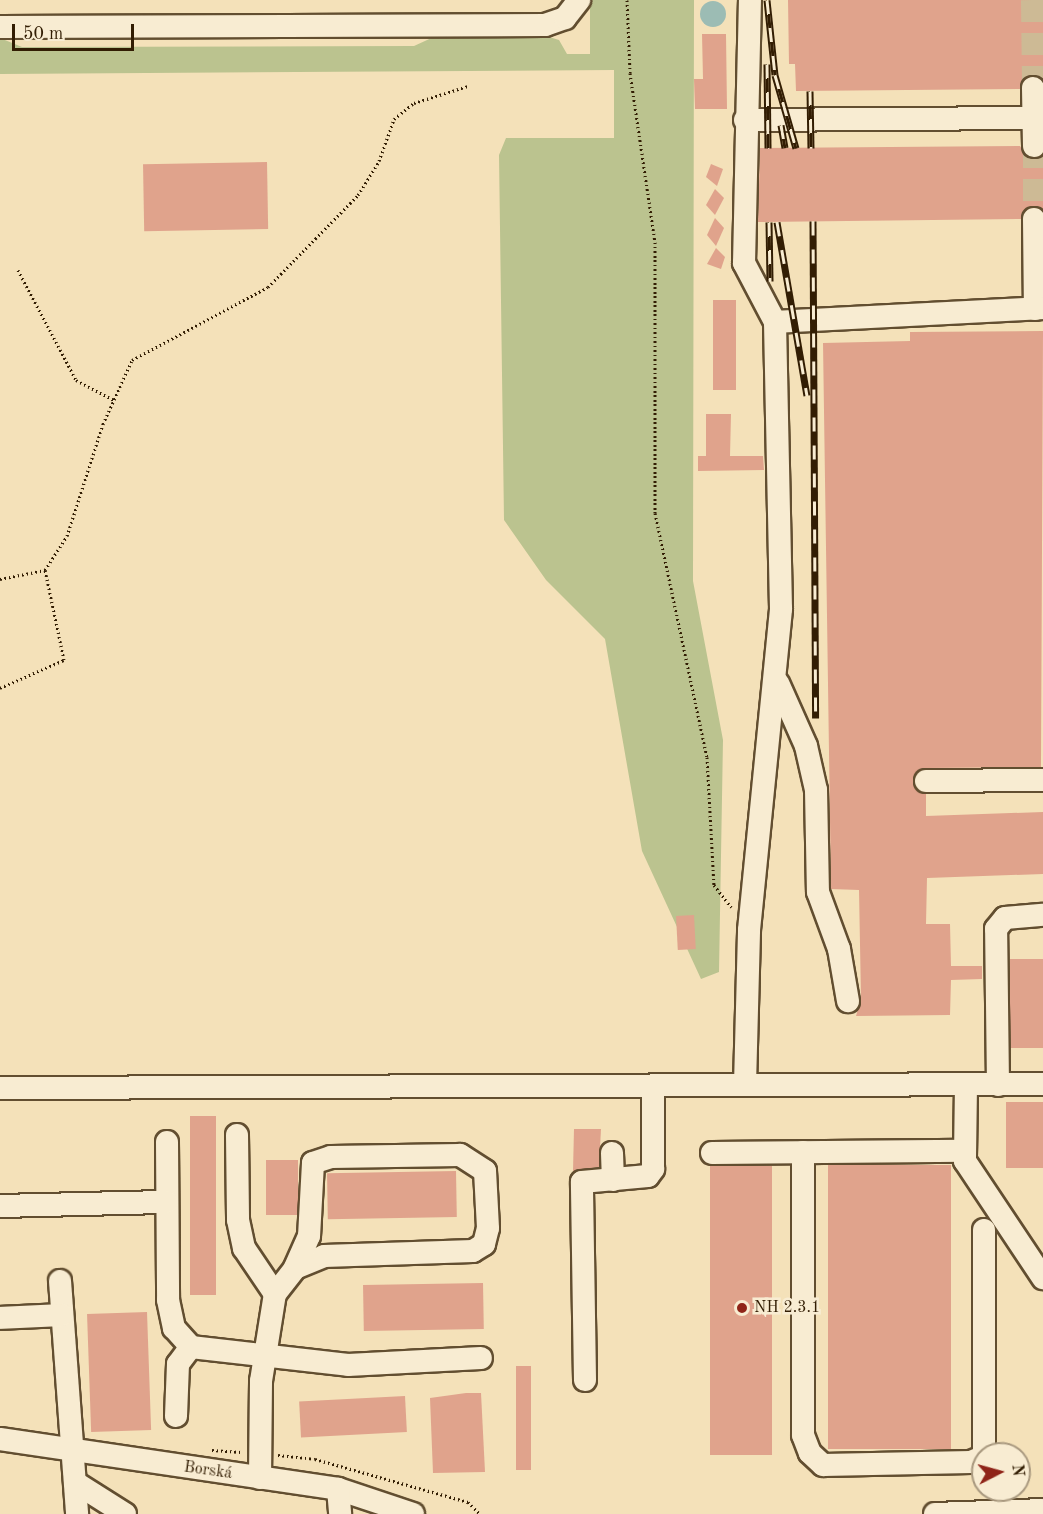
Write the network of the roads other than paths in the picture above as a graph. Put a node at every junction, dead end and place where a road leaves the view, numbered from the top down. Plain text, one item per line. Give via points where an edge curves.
1 (579, 0) edge
2 (750, 0) edge
3 (0, 27) edge
4 (1033, 88) tunnel mouth
5 (1038, 118) edge
6 (745, 120) junction
7 (1034, 146) tunnel mouth
8 (1034, 219) tunnel mouth
9 (1039, 308) edge
10 (775, 321) junction
11 (777, 681) junction
12 (1043, 780) edge
13 (926, 782) dead end
14 (1043, 915) edge
15 (848, 1001) dead end
16 (998, 1084) junction
17 (1043, 1084) edge
18 (745, 1085) junction
19 (966, 1085) junction
20 (653, 1086) junction
21 (0, 1088) edge
22 (237, 1135) dead end
23 (167, 1142) dead end
24 (965, 1150) junction
25 (803, 1152) junction
26 (612, 1153) dead end
27 (712, 1153) dead end
28 (613, 1180) junction
29 (167, 1202) junction
30 (0, 1206) edge
31 (984, 1230) dead end
32 (295, 1268) junction
33 (1043, 1278) edge
34 (60, 1281) dead end
35 (275, 1294) junction
36 (62, 1315) junction
37 (0, 1318) edge
38 (191, 1347) junction
39 (265, 1354) junction
40 (481, 1358) dead end
41 (585, 1380) dead end
42 (176, 1416) dead end
43 (0, 1438) edge
44 (983, 1442) edge
45 (73, 1452) junction
46 (971, 1462) edge
47 (260, 1478) junction
48 (76, 1483) junction
49 (338, 1489) junction
50 (1043, 1510) edge
51 (1006, 1512) edge
52 (967, 1513) edge
53 (77, 1514) edge
54 (125, 1514) edge
55 (340, 1514) edge
56 (413, 1514) edge
57 (935, 1514) edge

1 - 3 street via 565,18 545,25
2 - 6 street
4 - 5 street
5 - 6 street
5 - 7 street
6 - 10 street via 744,263
8 - 9 street
9 - 10 street
10 - 11 street
11 - 15 street via 806,746 816,790 818,892 839,950
11 - 18 street via 749,930
12 - 13 street
14 - 16 street via 1005,918 996,929 992,945
16 - 17 street
16 - 19 street
18 - 19 street
18 - 20 street
19 - 24 street
20 - 21 street
20 - 28 street via 653,1169 641,1179
22 - 35 street via 238,1220 244,1248
23 - 29 street
24 - 25 street
24 - 33 street via 965,1161
25 - 27 street
25 - 46 street via 803,1435 810,1454 823,1465
26 - 28 street
28 - 41 street via 582,1182
29 - 30 street
29 - 38 street via 168,1300 174,1328
31 - 44 street
32 - 32 street via 324,1256 473,1251 484,1244 488,1228 485,1172 460,1155 322,1159 313,1163 309,1236
32 - 35 street
34 - 36 street
35 - 39 street
36 - 37 street
36 - 45 street
38 - 39 street
38 - 42 street via 178,1364
39 - 40 street via 348,1365
39 - 47 street
43 - 45 street, Borská
45 - 47 street, Borská
45 - 48 street
47 - 49 street, Borská
48 - 53 street
48 - 54 street
49 - 55 street
49 - 56 street, Borská
50 - 51 street
51 - 52 street
52 - 57 street

